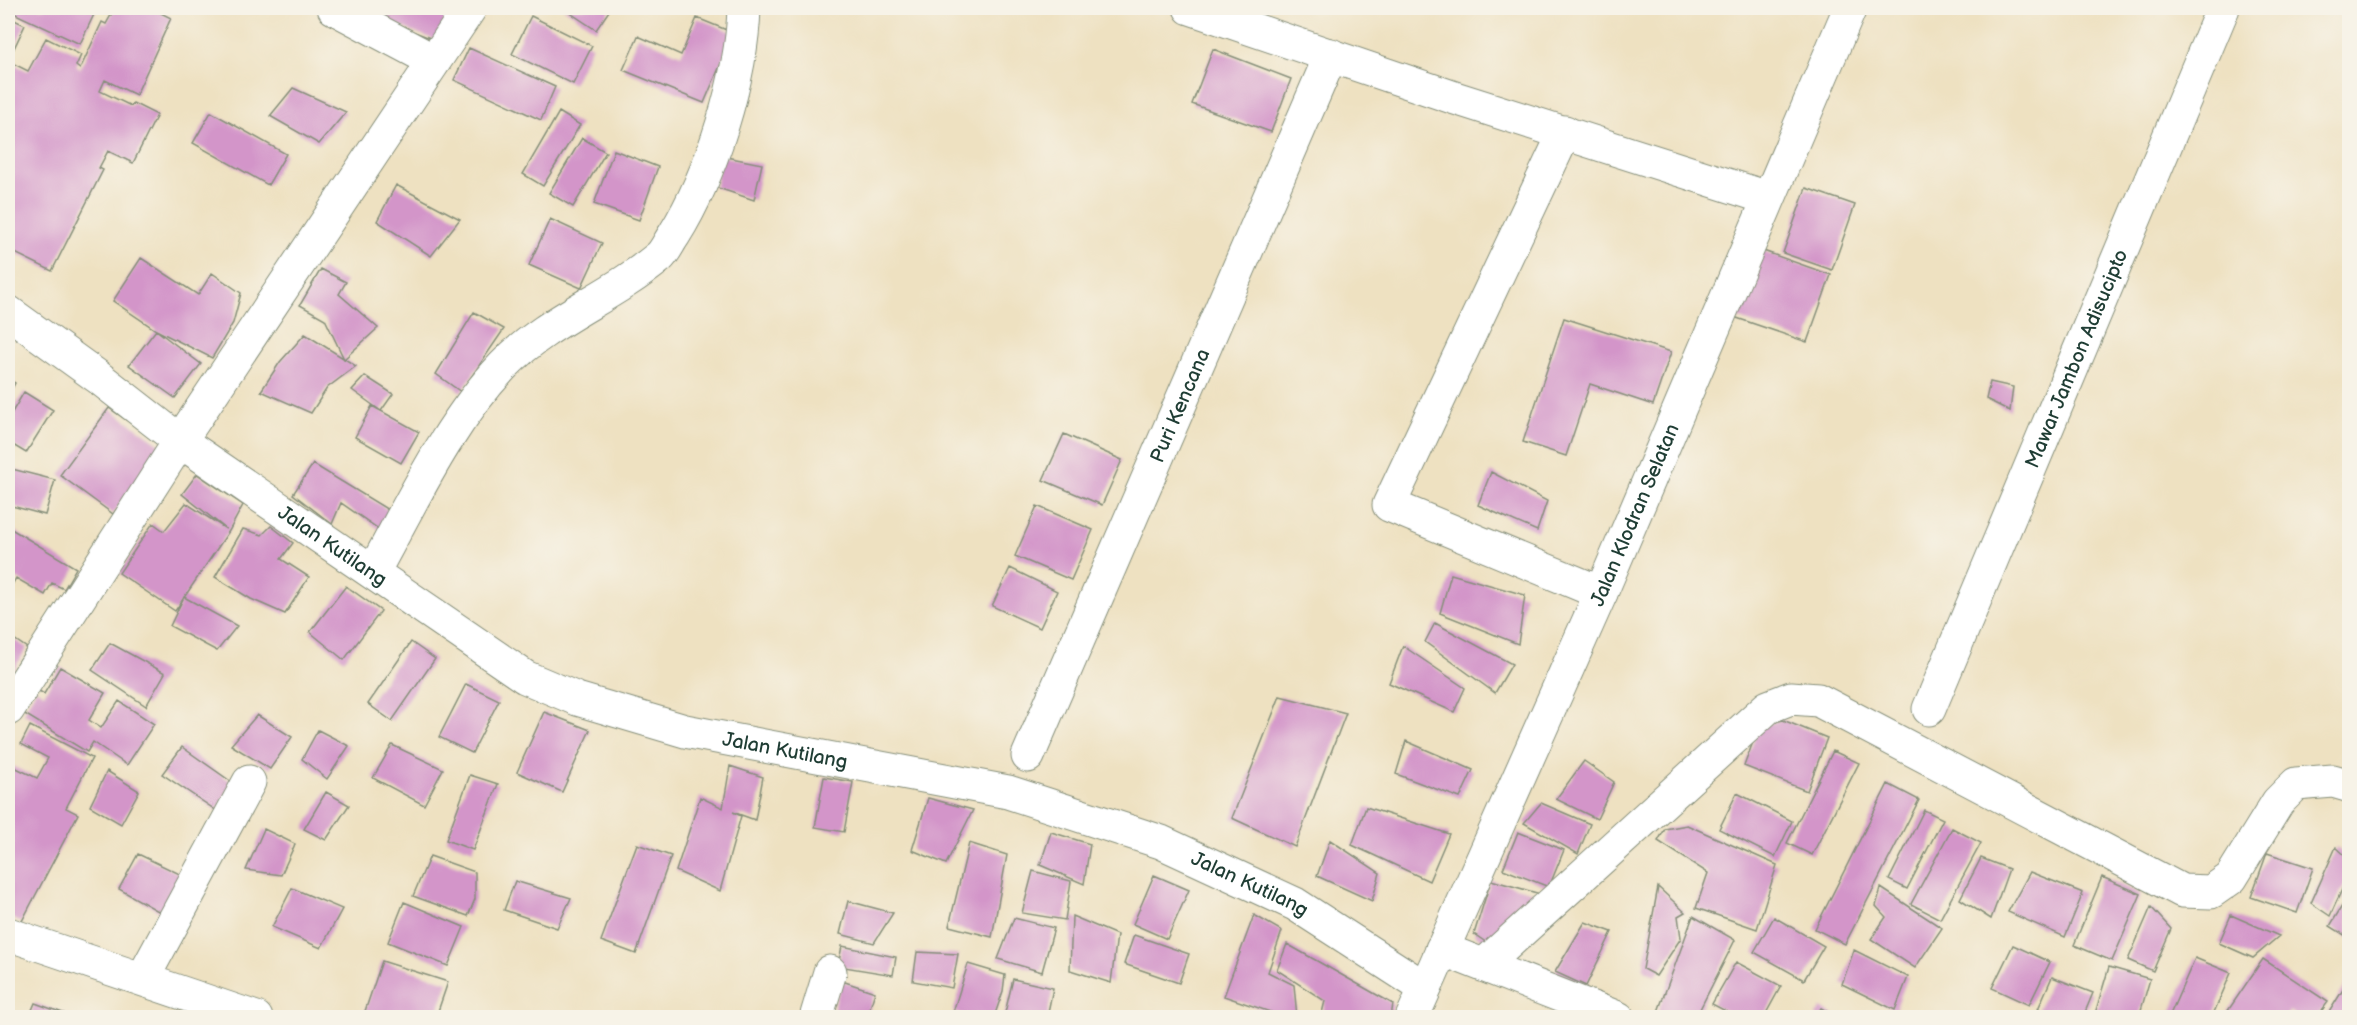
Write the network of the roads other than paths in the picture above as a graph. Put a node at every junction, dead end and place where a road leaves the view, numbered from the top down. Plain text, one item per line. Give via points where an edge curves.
1 (334, 8) edge
2 (470, 8) edge
3 (744, 8) edge
4 (1190, 8) edge
5 (1850, 8) edge
6 (2223, 8) edge
7 (1331, 55) junction
8 (434, 61) junction
9 (1565, 132) junction
10 (1768, 198) junction
11 (8, 312) edge
12 (180, 441) junction
13 (373, 572) junction
14 (1600, 593) junction
15 (8, 709) edge
16 (1929, 709) dead end
17 (1028, 756) dead end
18 (249, 782) dead end
19 (2349, 786) edge
20 (8, 934) edge
21 (1442, 949) junction
22 (1484, 965) junction
23 (830, 972) dead end
24 (143, 978) junction
25 (1418, 1003) edge
26 (256, 1017) edge
27 (816, 1017) edge
28 (1618, 1017) edge

1 - 8 street
2 - 8 street
3 - 13 street via 735,79 706,168 686,216 660,256 549,328 505,364 450,433
4 - 7 street
5 - 10 street, Jalan Klodran Selatan
6 - 16 street, Mawar Jambon Adisucipto
7 - 9 street
7 - 17 street, Puri Kencana
8 - 12 street
9 - 10 street
9 - 14 street via 1389,505
10 - 14 street, Jalan Klodran Selatan
11 - 12 street, Jalan Kutilang
12 - 13 street, Jalan Kutilang
12 - 15 street
13 - 25 street, Jalan Kutilang via 525,677 577,699 685,731 1008,792 1161,842 1295,904
14 - 21 street, Jalan Klodran Selatan
18 - 24 street
19 - 22 street via 2333,781 2296,784 2278,802 2231,878 2211,892 2182,891 1818,700 1791,698 1768,707
20 - 24 street
21 - 22 street
21 - 25 street, Jalan Klodran Selatan
22 - 28 street
23 - 27 street
24 - 26 street

